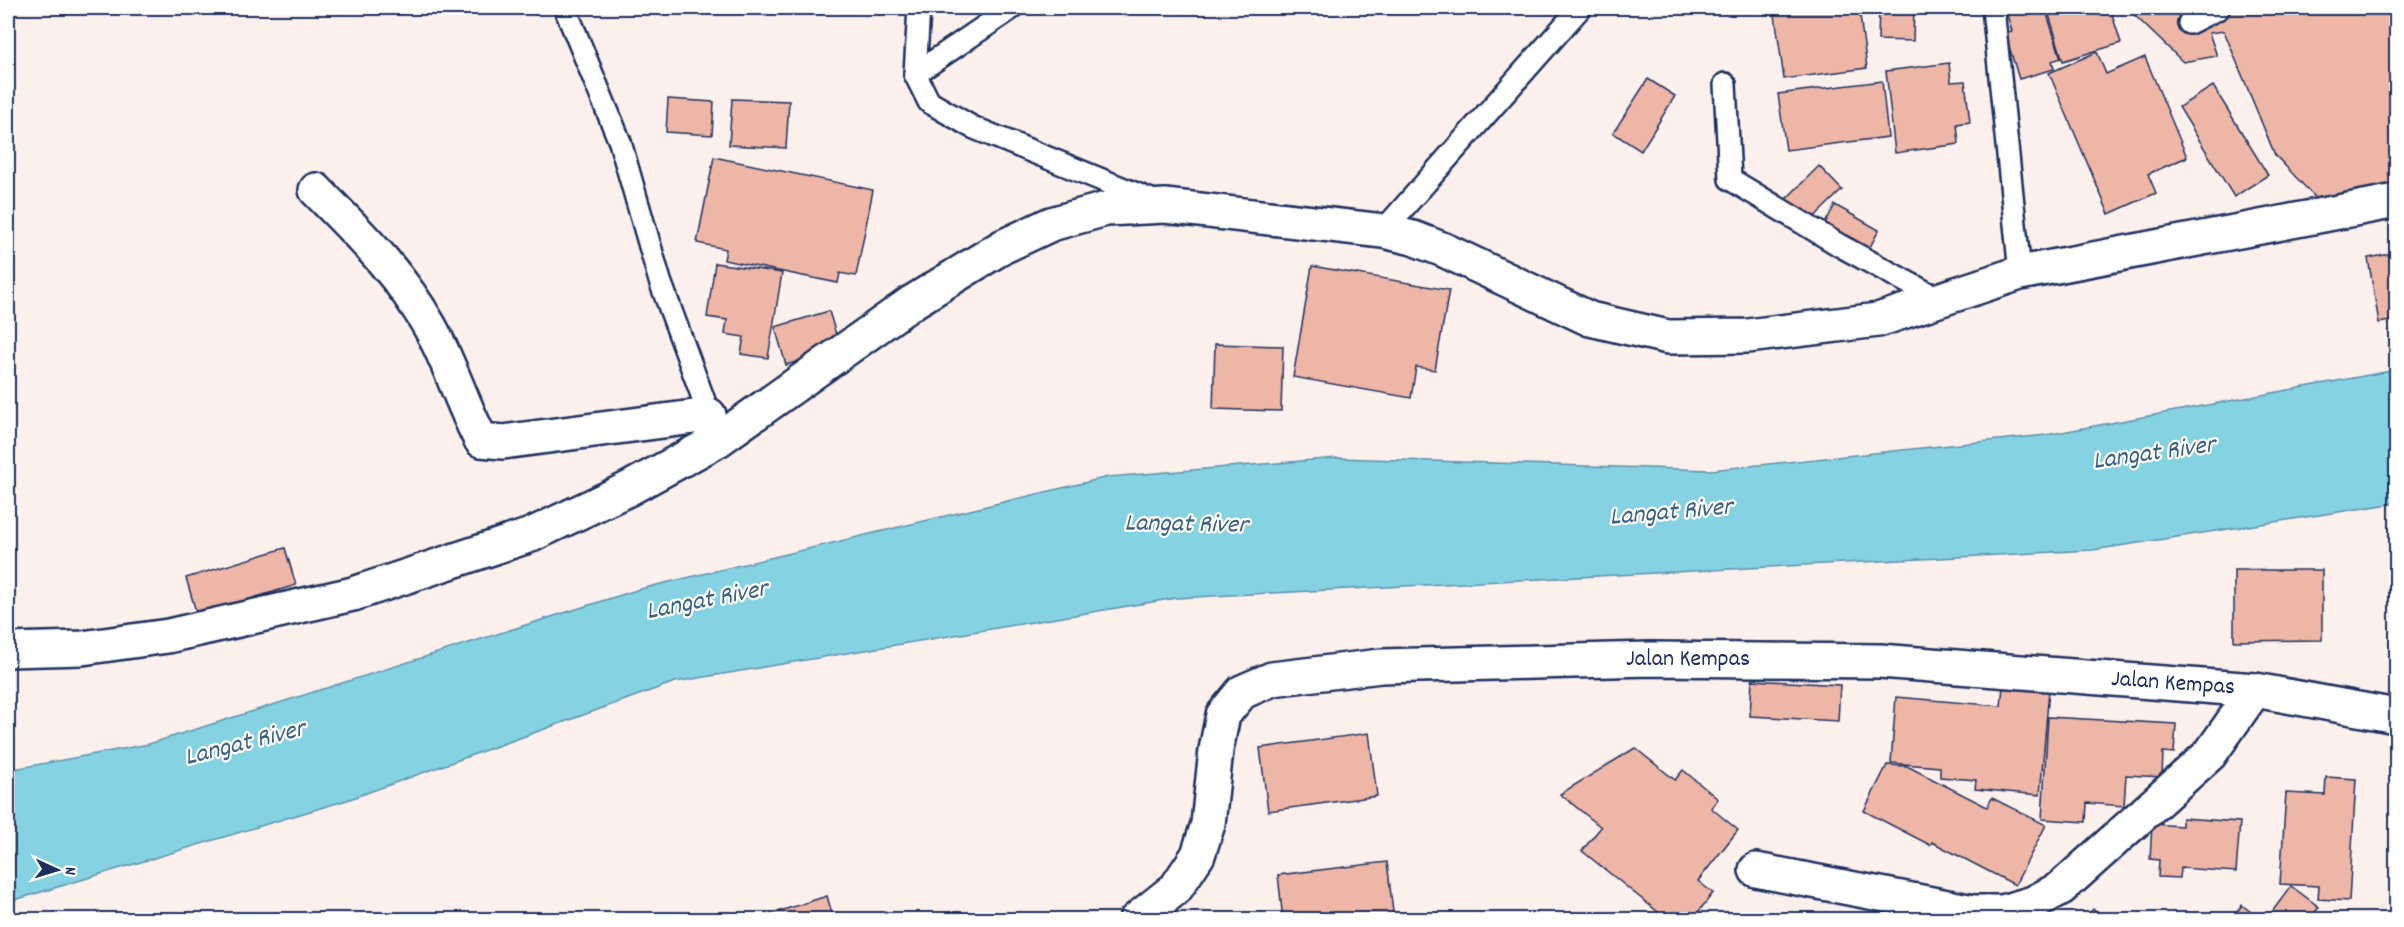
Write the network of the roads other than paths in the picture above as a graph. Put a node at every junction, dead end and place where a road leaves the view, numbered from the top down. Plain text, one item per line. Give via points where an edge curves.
1 (565, 8) edge
2 (919, 8) edge
3 (1012, 8) edge
4 (1580, 8) edge
5 (1993, 8) edge
6 (2219, 8) edge
7 (2189, 23) dead end
8 (915, 74) junction
9 (1725, 84) dead end
10 (316, 190) dead end
11 (2397, 201) edge
12 (1165, 206) junction
13 (1383, 231) junction
14 (2019, 273) junction
15 (1940, 300) junction
16 (714, 428) junction
17 (8, 650) edge
18 (2255, 690) junction
19 (2397, 716) edge
20 (1756, 870) dead end
21 (2061, 888) junction
22 (1137, 920) edge
23 (2049, 920) edge

1 - 16 lane via 620,142 660,281
2 - 8 lane
3 - 8 lane
4 - 13 lane
5 - 14 lane
6 - 7 lane
8 - 12 lane via 929,102 972,127
9 - 15 lane via 1730,178 1839,245
10 - 16 street via 388,264 431,328 481,440 503,442
11 - 14 street
12 - 13 street
12 - 16 street via 1106,209 1051,224 1002,247
13 - 15 street via 1444,250 1590,320 1668,337 1748,336 1866,321
14 - 15 street
16 - 17 street via 628,489 531,535 353,594 168,636 82,648
18 - 19 street, Jalan Kempas
18 - 21 street via 2210,754
18 - 22 street, Jalan Kempas via 1857,661 1650,659 1381,666 1272,679 1242,692 1223,715 1208,824 1197,855 1176,888
20 - 21 street via 1973,912 2002,912 2033,903
21 - 23 street

